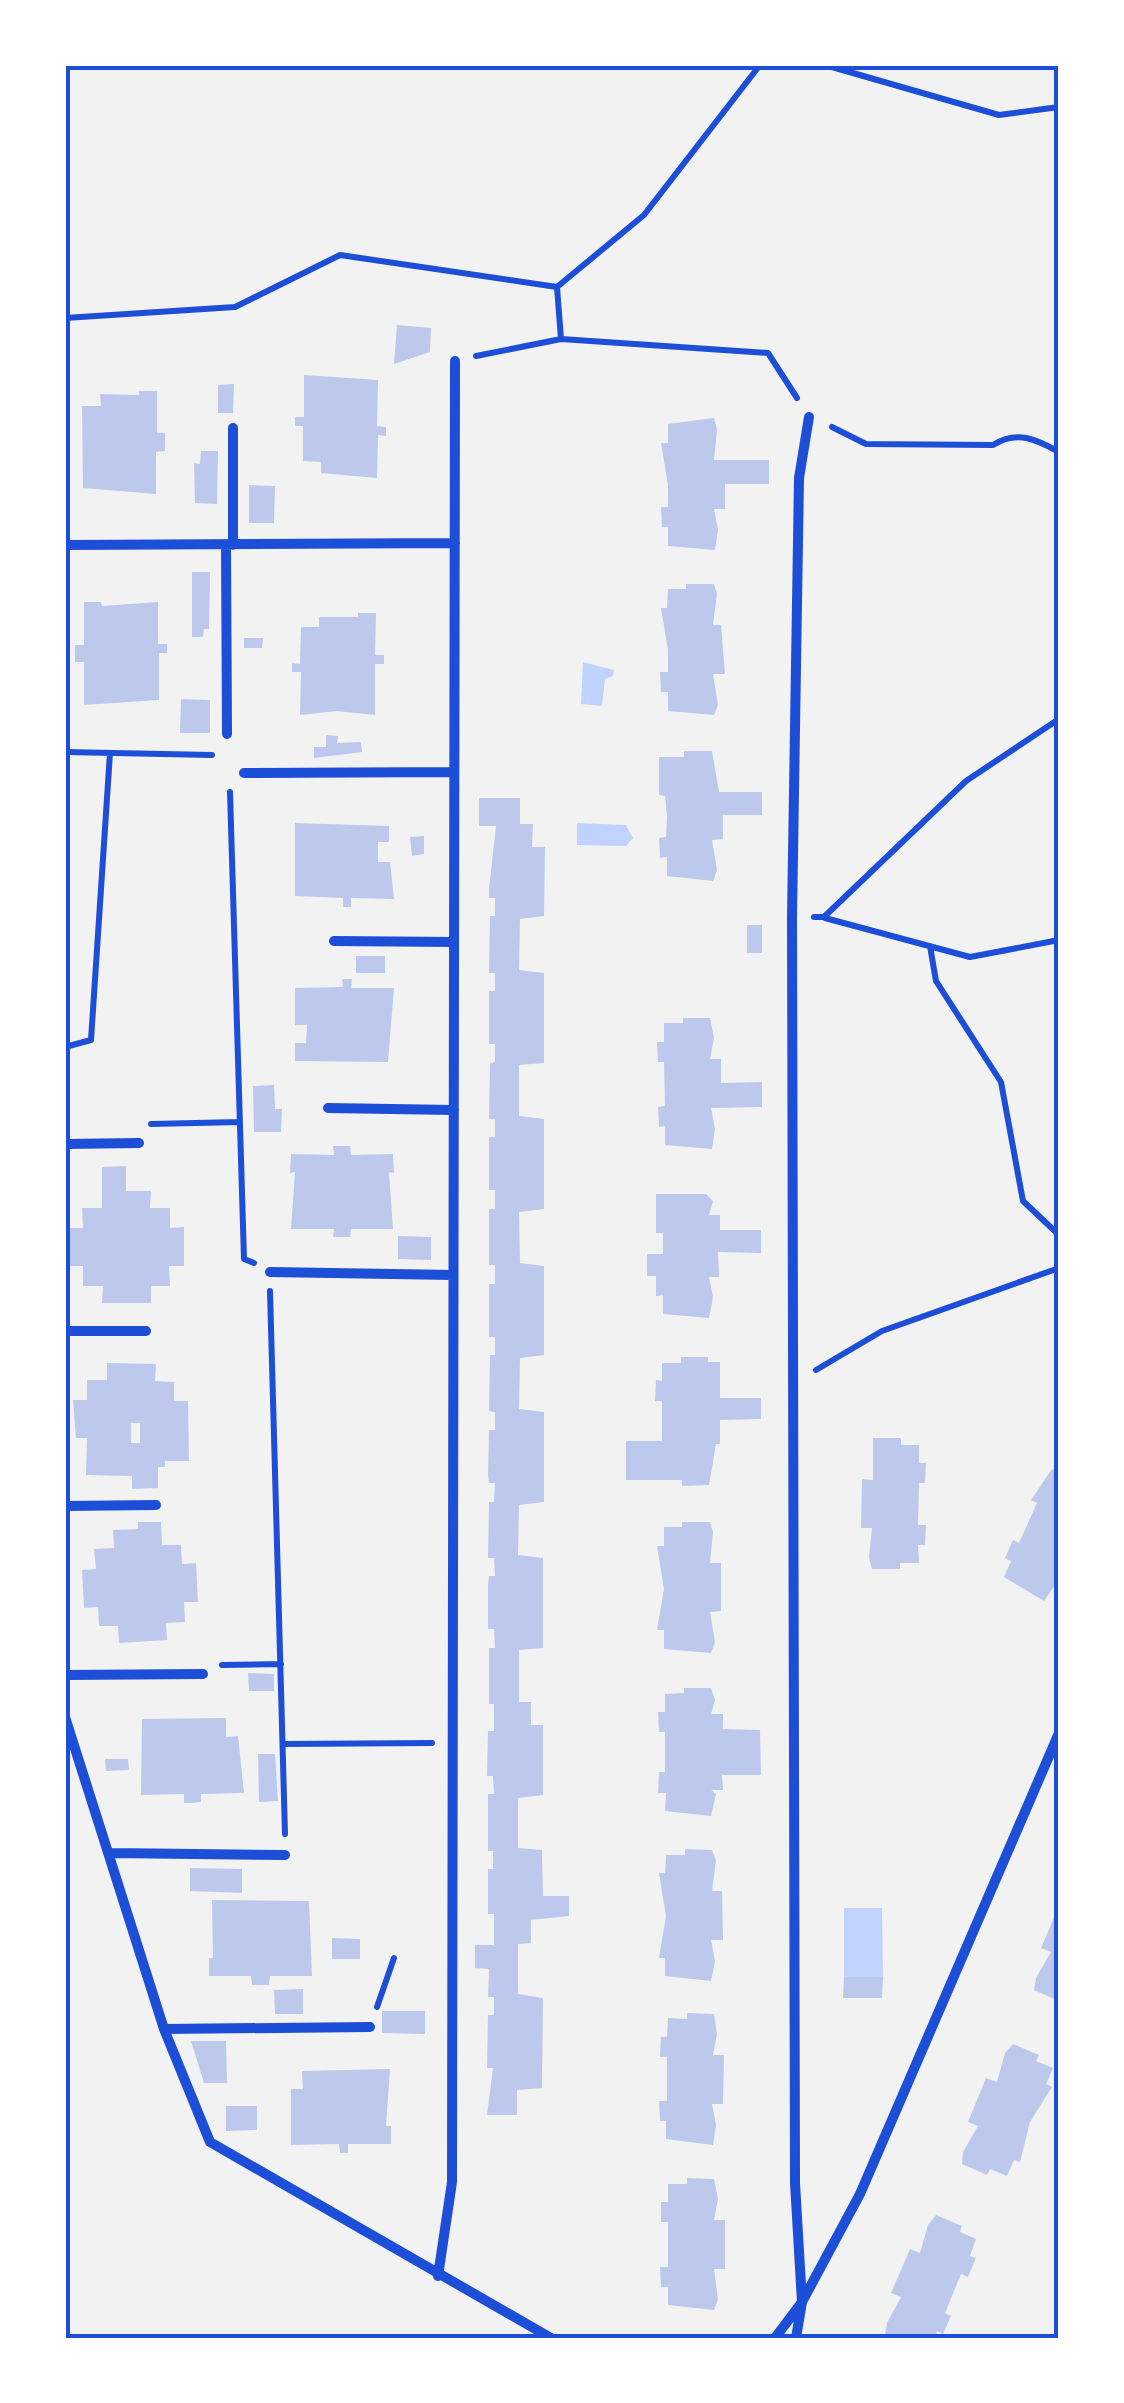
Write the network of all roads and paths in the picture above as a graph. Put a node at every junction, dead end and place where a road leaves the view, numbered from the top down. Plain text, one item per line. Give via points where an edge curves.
1 (760, 65) edge
2 (825, 65) edge
3 (1059, 107) edge
4 (557, 287) junction
5 (65, 318) edge
6 (561, 339) junction
7 (455, 360) joint
8 (809, 416) junction
9 (233, 428) dead end
10 (1059, 452) edge
11 (455, 544) junction
12 (65, 545) edge
13 (230, 545) junction
14 (1059, 718) edge
15 (227, 734) joint
16 (65, 752) edge
17 (110, 753) junction
18 (228, 755) junction
19 (454, 772) junction
20 (244, 773) dead end
21 (792, 918) junction
22 (824, 918) junction
23 (1059, 940) edge
24 (334, 941) dead end
25 (454, 942) junction
26 (930, 946) junction
27 (65, 1047) edge
28 (328, 1108) dead end
29 (454, 1110) junction
30 (240, 1122) junction
31 (139, 1142) joint
32 (65, 1144) edge
33 (1059, 1235) edge
34 (1059, 1268) edge
35 (270, 1272) junction
36 (453, 1275) junction
37 (65, 1331) edge
38 (146, 1331) dead end
39 (793, 1383) junction
40 (156, 1505) dead end
41 (65, 1506) edge
42 (281, 1664) junction
43 (202, 1674) joint
44 (65, 1675) edge
45 (65, 1718) edge
46 (1059, 1734) edge
47 (452, 1743) junction
48 (283, 1744) junction
49 (112, 1853) junction
50 (285, 1855) joint
51 (394, 1958) dead end
52 (370, 2027) joint
53 (164, 2029) junction
54 (438, 2276) junction
55 (802, 2302) junction
56 (551, 2338) edge
57 (775, 2338) edge
58 (796, 2338) edge

1 - 4 path via 644,215
2 - 3 path via 999,115
4 - 5 path via 340,255 235,307
4 - 6 path
6 - 7 path
6 - 8 path via 768,353
7 - 11 street
8 - 10 path via 866,444 993,445 1006,437 1034,438
8 - 21 street via 800,478
9 - 13 street
11 - 13 street
11 - 19 street
12 - 13 street
13 - 15 street
14 - 22 path via 966,781
15 - 18 path
16 - 17 path
17 - 18 path
17 - 27 path via 91,1040
18 - 30 path
19 - 20 street
19 - 25 street
21 - 22 path
21 - 39 street
22 - 26 path
23 - 26 path via 970,957
24 - 25 street
25 - 29 street
26 - 33 path via 936,980 1000,1082 1023,1201
28 - 29 street
29 - 36 street
30 - 31 path via 148,1124
30 - 35 path via 244,1258
31 - 32 street
34 - 39 path via 882,1331
35 - 36 street
35 - 42 path
36 - 47 street
37 - 38 street
39 - 55 street via 795,2183
40 - 41 street
42 - 43 path via 218,1665
42 - 48 path
43 - 44 street
45 - 49 street
46 - 55 street via 860,2194
47 - 48 path
47 - 54 street via 452,2182
48 - 50 path
49 - 50 street
49 - 53 street
51 - 52 path
52 - 53 street
53 - 54 street via 210,2142
54 - 56 street
55 - 57 street
55 - 58 street

